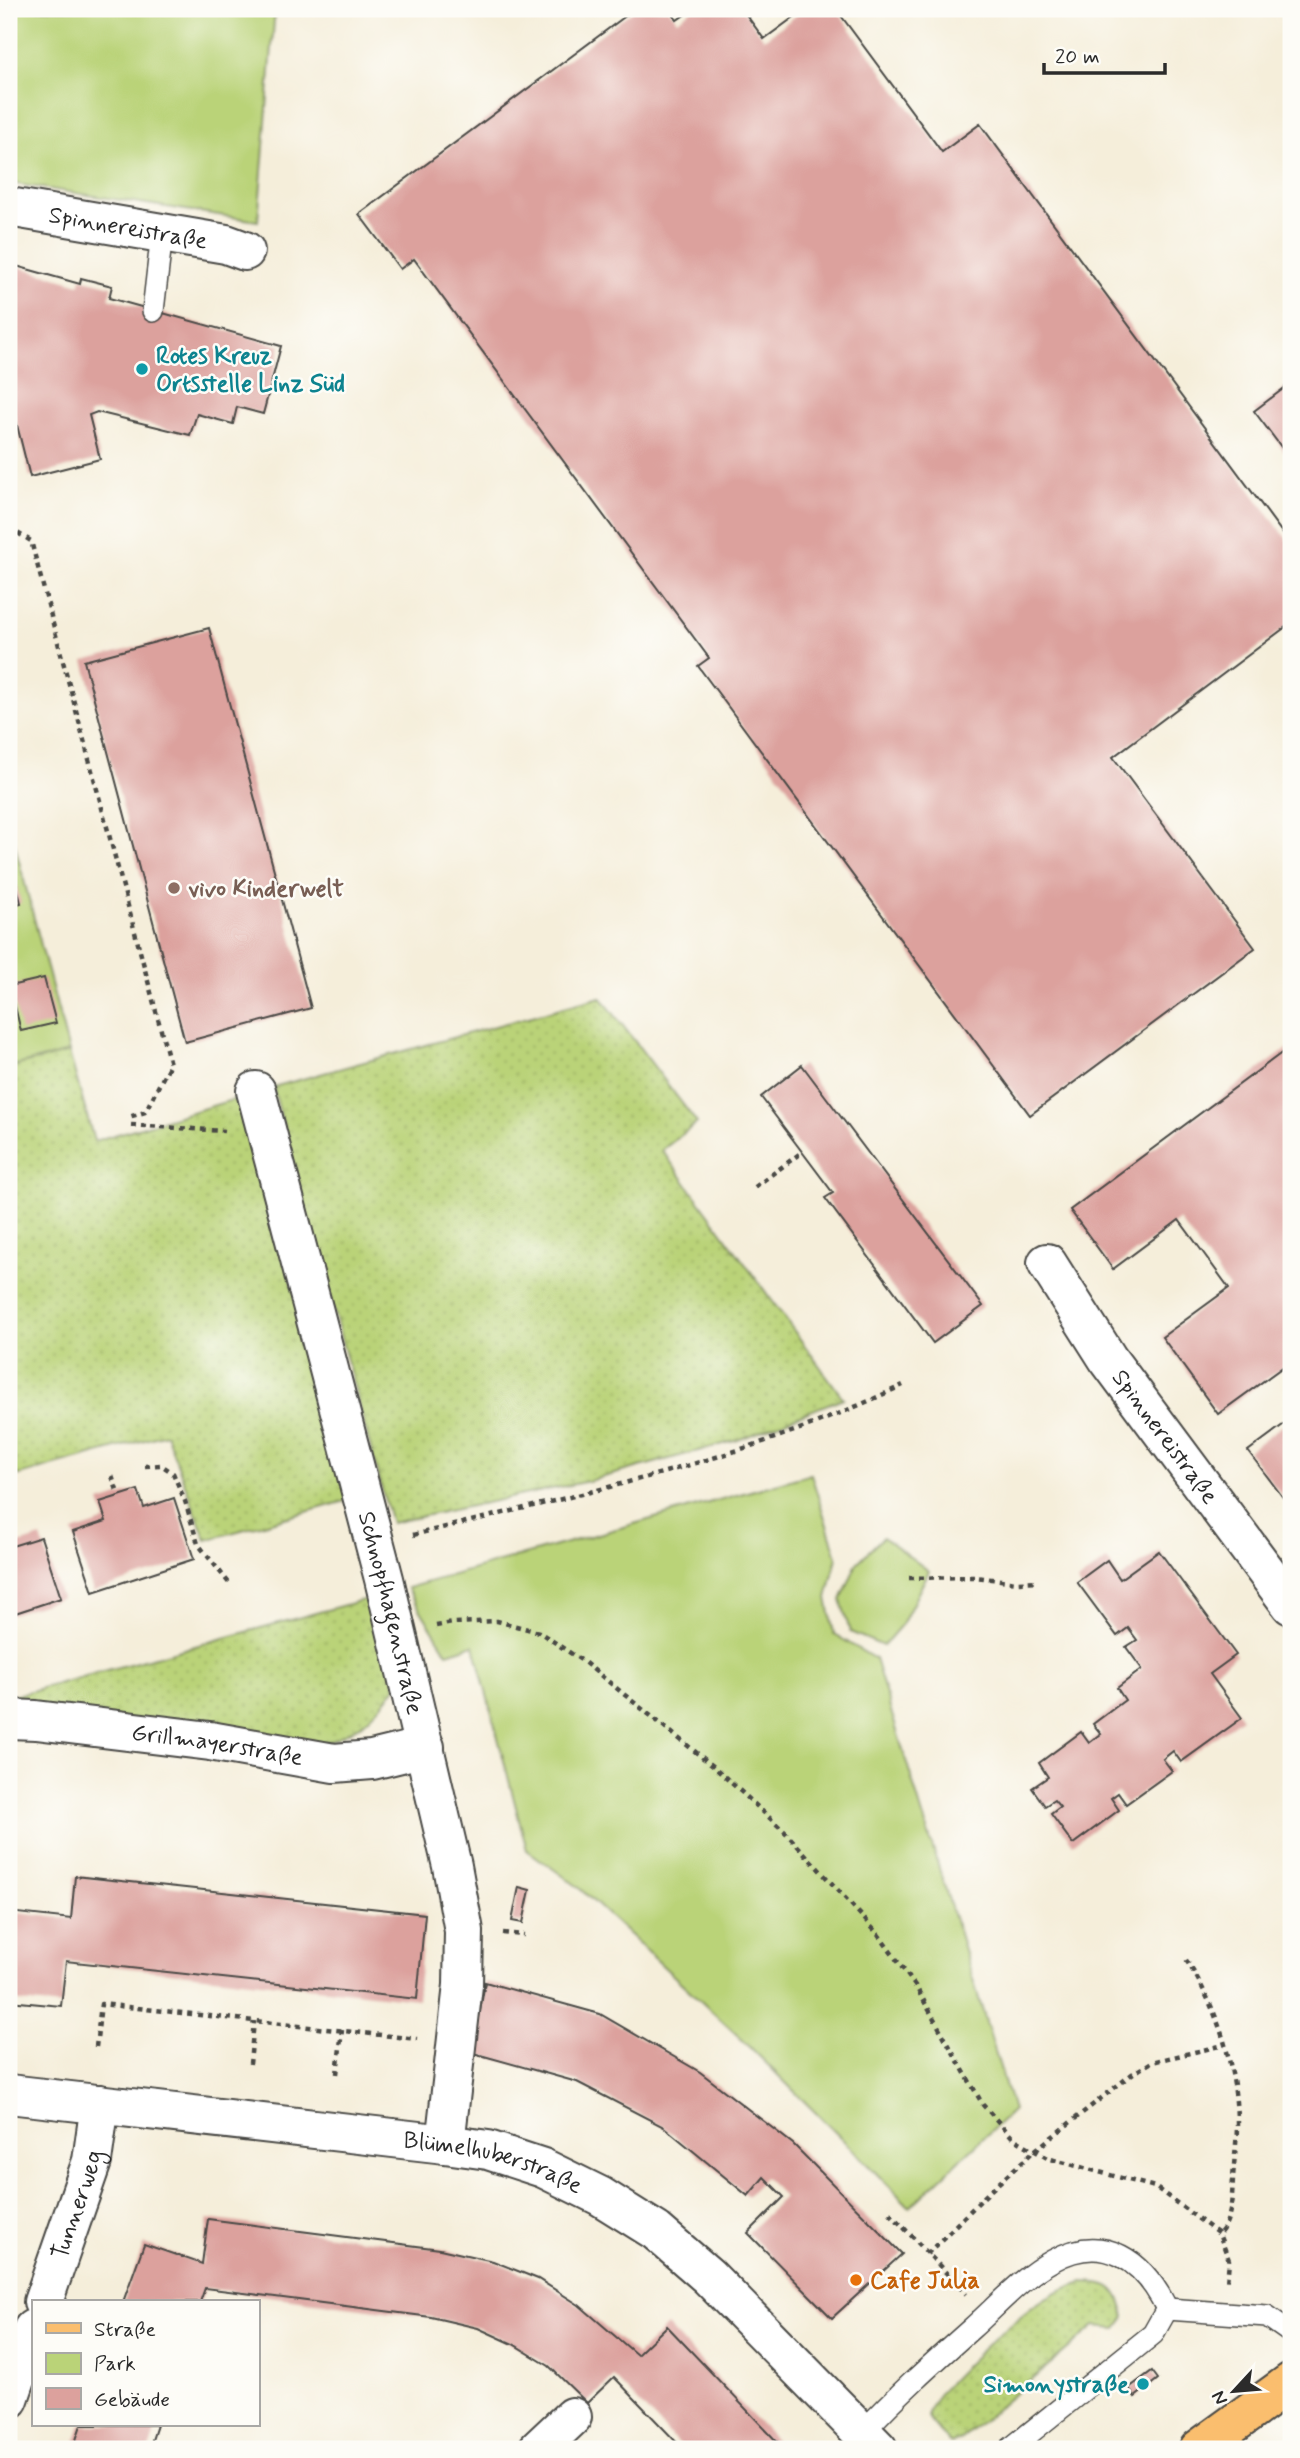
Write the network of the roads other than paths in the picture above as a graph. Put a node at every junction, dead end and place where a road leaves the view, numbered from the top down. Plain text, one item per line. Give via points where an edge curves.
1 (9, 207) edge
2 (162, 233) junction
3 (245, 251) dead end
4 (153, 312) dead end
5 (256, 1091) dead end
6 (1047, 1263) dead end
7 (1291, 1605) edge
8 (9, 1719) edge
9 (425, 1747) junction
10 (9, 2094) edge
11 (100, 2104) junction
12 (445, 2144) junction
13 (44, 2300) edge
14 (1167, 2309) junction
15 (32, 2332) edge
16 (1291, 2333) edge
17 (1291, 2382) edge
18 (9, 2399) edge
19 (572, 2417) dead end
20 (871, 2440) edge
21 (538, 2449) edge
22 (1010, 2449) edge
23 (1199, 2449) edge

1 - 2 street, Spinnereistraße
2 - 3 street, Spinnereistraße
2 - 4 lane
5 - 9 street, Schnopfhagenstraße
6 - 7 street, Spinnereistraße via 1108,1359
8 - 9 street, Grillmayerstraße via 210,1741 334,1763 372,1760
9 - 12 street, Schnopfhagenstraße via 464,1931 463,1985
10 - 11 street, Blümelhuberstraße
11 - 12 street, Blümelhuberstraße
11 - 13 street, Tunnerweg via 92,2161
12 - 20 street, Blümelhuberstraße via 543,2168 656,2231 708,2276
14 - 16 lane via 1267,2316
14 - 20 lane via 1140,2267 1118,2254 1097,2249 1053,2260 896,2396
14 - 22 lane via 1153,2334
15 - 18 street
17 - 23 main road
19 - 21 street

